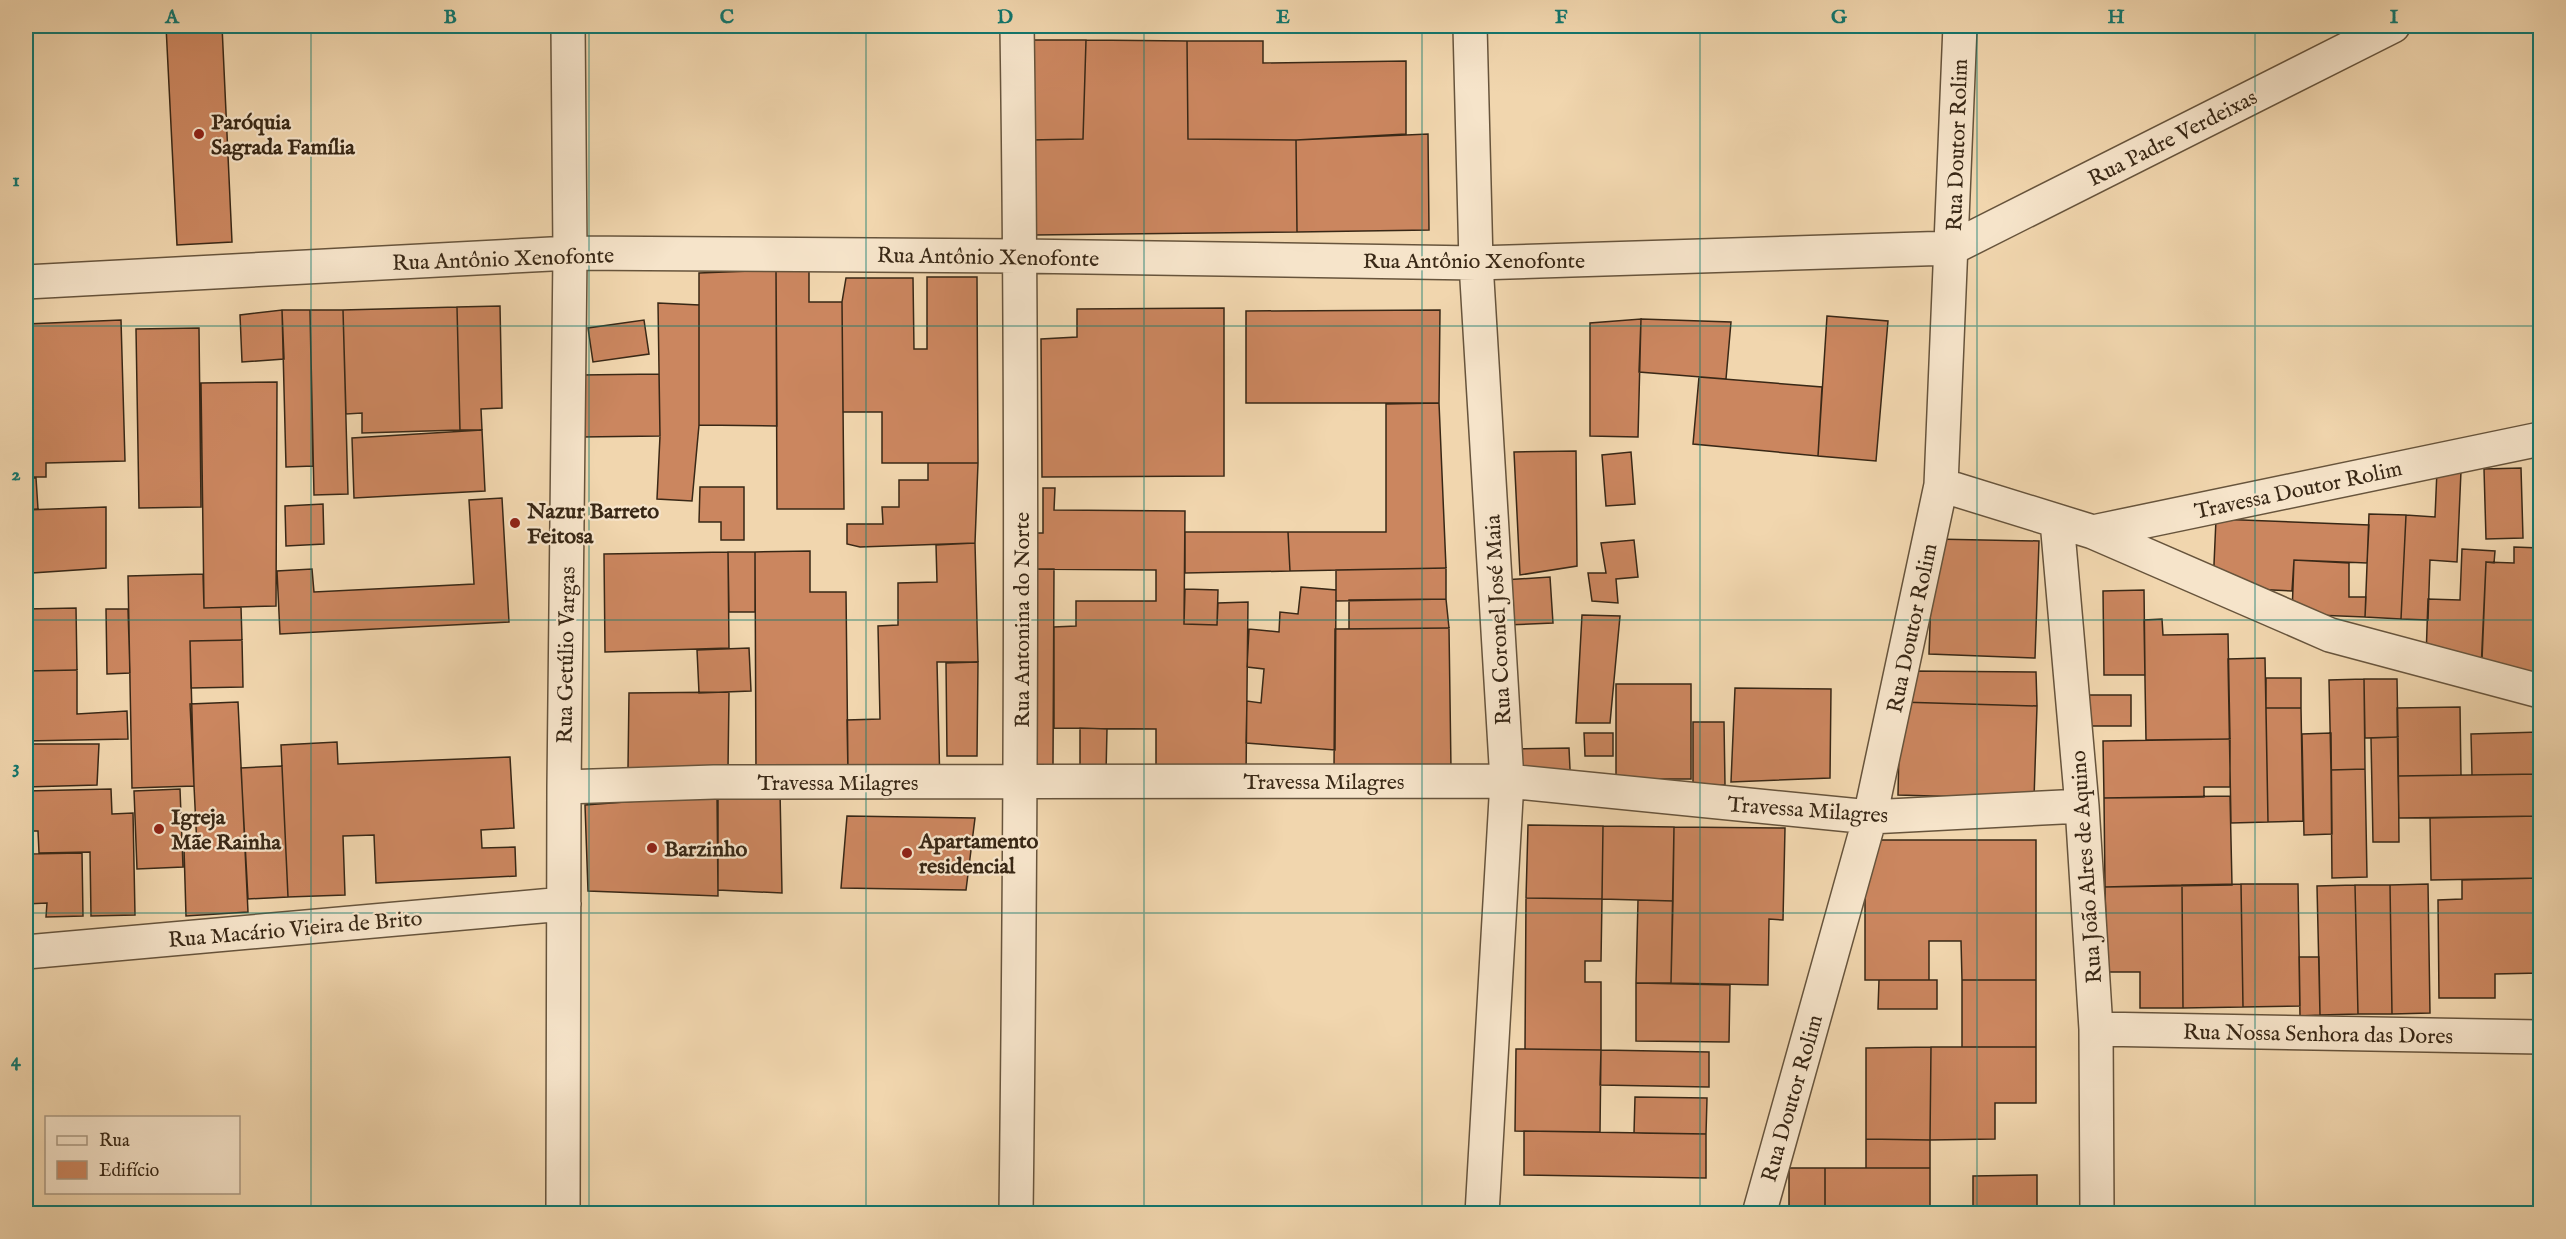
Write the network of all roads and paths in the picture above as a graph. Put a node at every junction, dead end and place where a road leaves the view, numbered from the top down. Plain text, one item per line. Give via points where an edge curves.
1 (568, 26) edge
2 (1017, 26) edge
3 (1470, 26) edge
4 (1960, 26) edge
5 (2393, 26) edge
6 (1952, 248) junction
7 (570, 253) junction
8 (1021, 256) junction
9 (1476, 263) junction
10 (26, 282) edge
11 (2541, 439) edge
12 (1941, 485) junction
13 (2057, 521) junction
14 (2093, 532) junction
15 (2541, 691) edge
16 (1507, 781) junction
17 (1022, 782) junction
18 (564, 787) junction
19 (2082, 806) junction
20 (1870, 817) junction
21 (564, 904) junction
22 (26, 952) edge
23 (2096, 1029) junction
24 (2541, 1037) edge
25 (563, 1214) edge
26 (1016, 1214) edge
27 (1482, 1214) edge
28 (1759, 1214) edge
29 (2097, 1214) edge

1 - 7 street, Rua Getúlio Vargas
2 - 8 street, Rua Antonina do Norte
3 - 9 street, Rua Coronel José Maia
4 - 6 street, Rua Doutor Rolim
5 - 6 street, Rua Padre Verdeixas
6 - 9 street, Rua Antônio Xenofonte
6 - 12 street, Rua Doutor Rolim
7 - 8 street, Rua Antônio Xenofonte
7 - 10 street, Rua Antônio Xenofonte
7 - 18 street, Rua Getúlio Vargas
8 - 9 street, Rua Antônio Xenofonte
8 - 17 street, Rua Antonina do Norte
9 - 16 street, Rua Coronel José Maia
11 - 14 street, Travessa Doutor Rolim
12 - 13 street, Travessa Doutor Rolim
12 - 20 street, Rua Doutor Rolim
13 - 14 street, Travessa Doutor Rolim
13 - 19 street, Rua João Alres de Aquino
14 - 15 street via 2330,635
16 - 17 street, Travessa Milagres
16 - 20 street, Travessa Milagres
16 - 27 street, Rua Coronel José Maia
17 - 18 street, Travessa Milagres via 714,782
17 - 26 street, Rua Antonina do Norte
18 - 21 street, Rua Getúlio Vargas
19 - 20 street, Travessa Milagres
19 - 23 street, Rua João Alres de Aquino
20 - 28 street, Rua Doutor Rolim
21 - 22 street, Rua Macário Vieira de Brito
21 - 25 street, Rua Getúlio Vargas
23 - 24 street, Rua Nossa Senhora das Dores
23 - 29 street, Rua João Alres de Aquino

